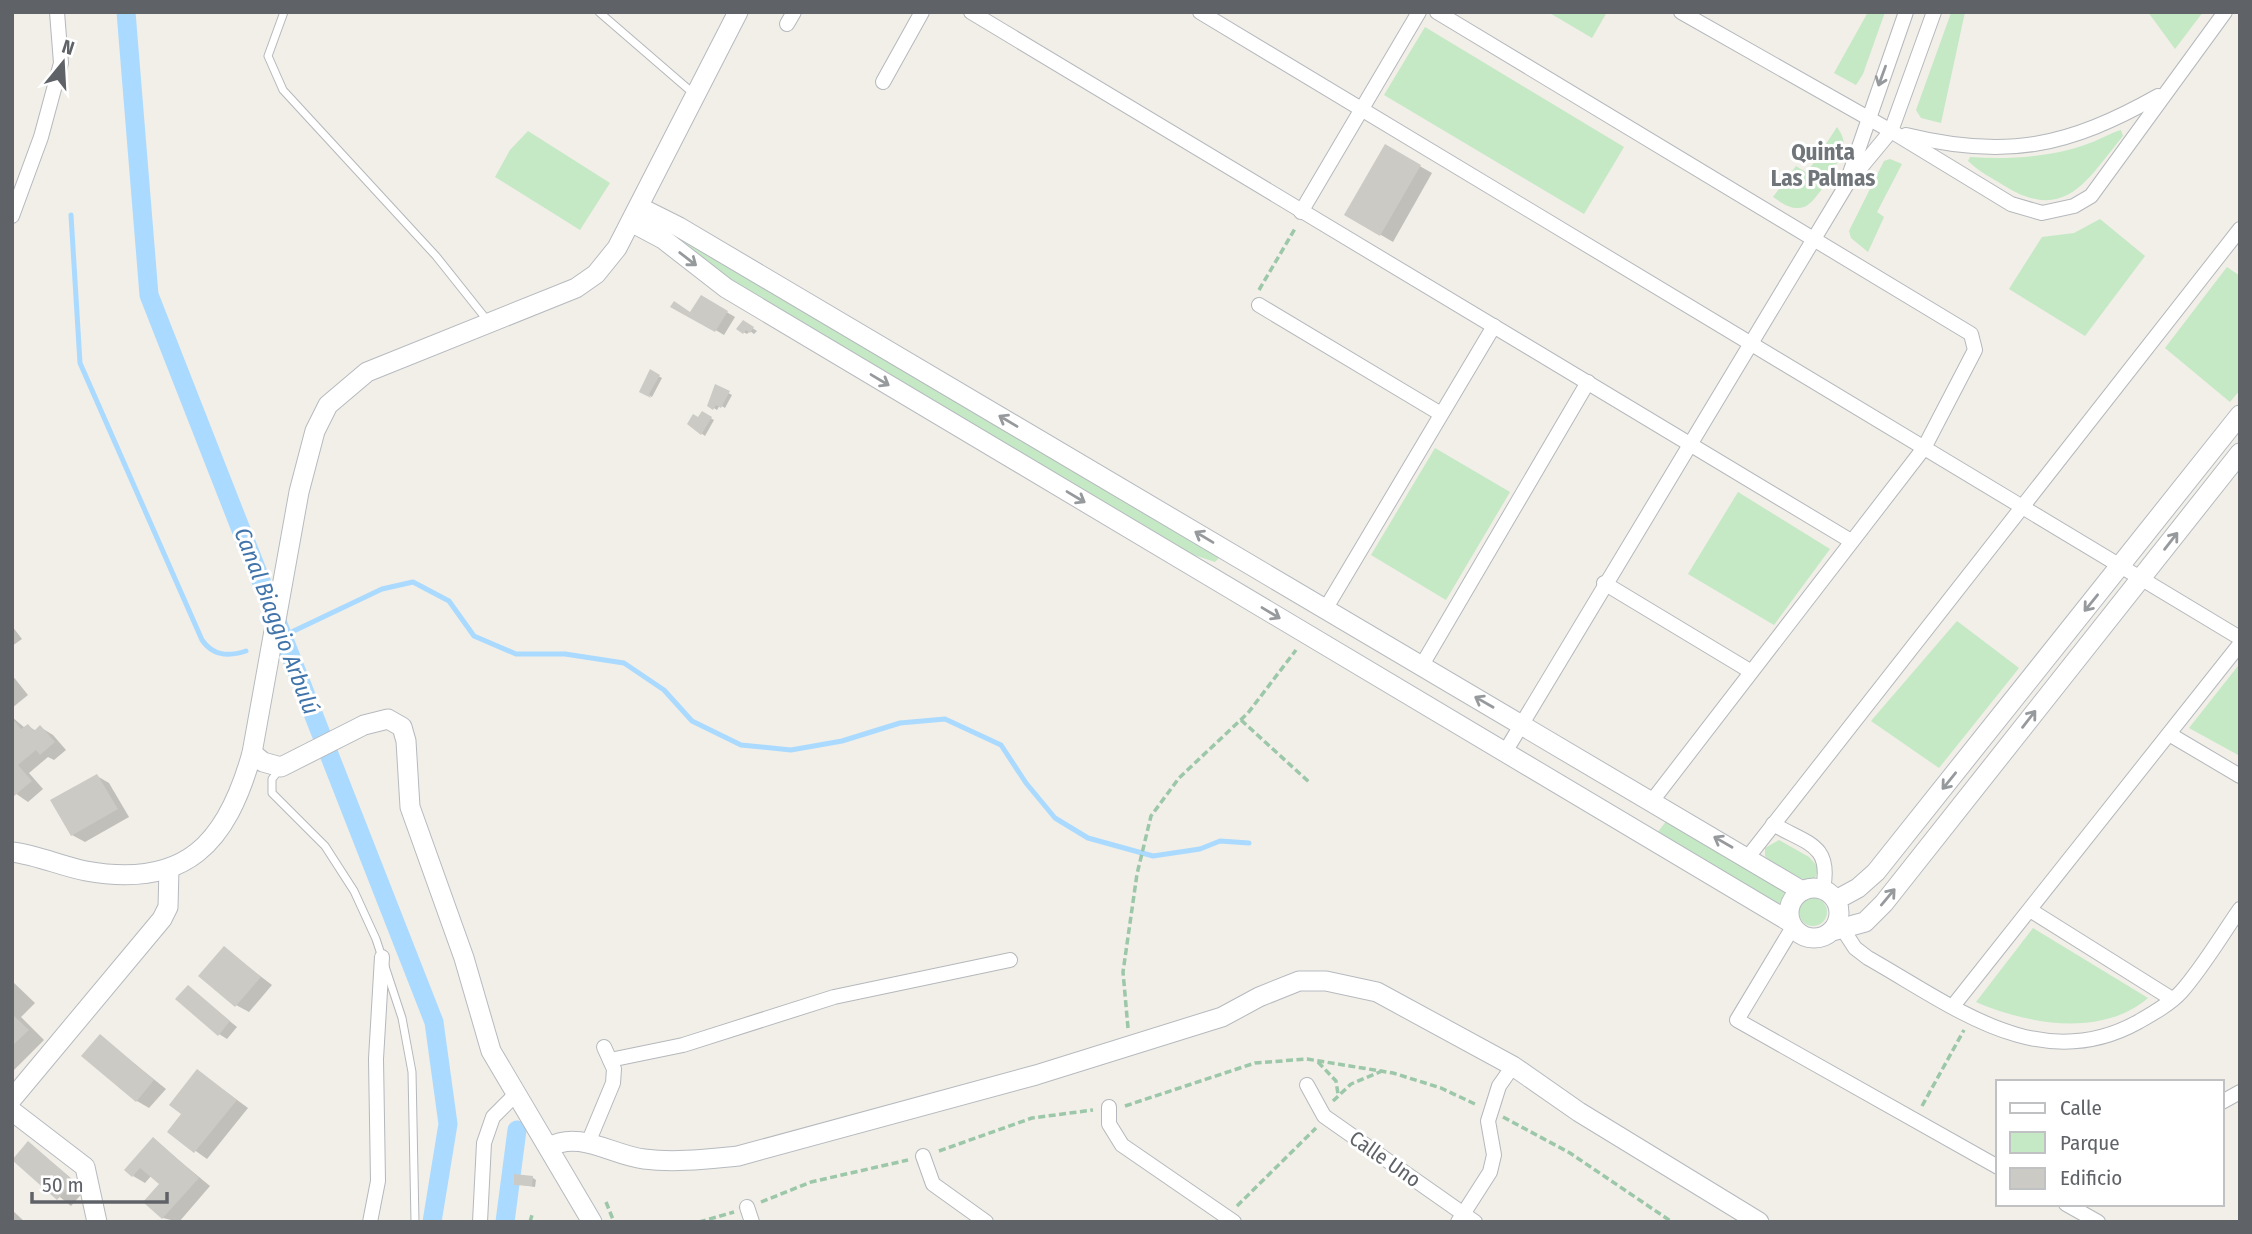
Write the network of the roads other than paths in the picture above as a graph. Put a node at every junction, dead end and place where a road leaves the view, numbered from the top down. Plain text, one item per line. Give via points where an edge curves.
1 (57, 12) edge
2 (284, 12) edge
3 (599, 12) edge
4 (738, 12) edge
5 (922, 12) edge
6 (971, 12) edge
7 (1200, 12) edge
8 (1419, 12) edge
9 (1437, 12) edge
10 (1681, 12) edge
11 (1906, 12) edge
12 (1934, 12) edge
13 (2225, 12) edge
14 (883, 82) dead end
15 (2163, 93) junction
16 (696, 96) junction
17 (1363, 111) junction
18 (1867, 118) junction
19 (1891, 131) junction
20 (1847, 184) junction
21 (1302, 213) junction
22 (635, 214) junction
23 (12, 216) edge
24 (2240, 229) edge
25 (1814, 240) junction
26 (1256, 303) road end
27 (489, 322) junction
28 (1494, 326) junction
29 (1750, 342) junction
30 (1588, 382) junction
31 (1441, 414) junction
32 (2240, 415) edge
33 (1689, 443) junction
34 (1924, 448) junction
35 (2240, 453) edge
36 (2021, 508) junction
37 (1852, 541) junction
38 (2119, 567) junction
39 (2142, 577) junction
40 (1604, 583) junction
41 (1326, 608) junction
42 (2240, 638) edge
43 (2240, 644) edge
44 (1422, 665) junction
45 (1750, 671) junction
46 (1522, 724) junction
47 (2169, 734) junction
48 (1505, 752) junction
49 (252, 753) junction
50 (281, 767) junction
51 (2240, 776) edge
52 (1651, 800) junction
53 (1773, 824) junction
54 (12, 852) edge
55 (1748, 857) junction
56 (169, 869) junction
57 (1802, 891) junction
58 (1830, 894) junction
59 (2031, 909) junction
60 (2240, 909) edge
61 (1792, 924) junction
62 (1837, 930) junction
63 (382, 957) junction
64 (1010, 960) dead end
65 (2172, 999) junction
66 (1953, 1006) junction
67 (1513, 1066) junction
68 (1307, 1085) dead end
69 (2240, 1092) edge
70 (515, 1095) junction
71 (12, 1099) edge
72 (2224, 1101) edge
73 (1109, 1107) road end
74 (12, 1111) edge
75 (588, 1143) junction
76 (553, 1153) junction
77 (1975, 1154) junction
78 (1996, 1155) edge
79 (923, 1156) road end
80 (1996, 1166) edge
81 (2070, 1206) edge
82 (1459, 1217) edge
83 (1231, 1220) edge
84 (97, 1222) edge
85 (370, 1222) edge
86 (415, 1222) edge
87 (480, 1222) edge
88 (592, 1222) edge
89 (986, 1222) edge
90 (1475, 1222) edge
91 (1759, 1222) edge
92 (2098, 1222) edge

1 - 23 street via 61,63
2 - 27 lane via 268,56 283,90 436,256
3 - 16 lane
4 - 16 street
5 - 14 street
6 - 21 street
7 - 17 street
8 - 17 street
9 - 25 street
10 - 18 street
11 -> 18 street
12 - 19 street
13 - 15 street
15 - 19 street via 2091,130 2043,144 1971,148
15 - 19 street via 2091,196 2058,211 2042,213 2011,204
16 - 22 street
17 - 21 street
17 - 29 street
18 - 19 street
18 - 20 street
19 - 20 street
20 - 25 street
21 - 28 street
22 - 27 street via 596,274 555,297
41 -> 22 street via 679,227
22 -> 48 street via 738,295
24 - 36 street
25 - 29 street
25 - 34 street via 1974,338 1975,351
26 - 31 street
27 - 49 street via 367,372 328,405 314,431 299,492
28 - 30 street
28 - 31 street
29 - 33 street
29 - 34 street
30 - 33 street
30 - 44 street
31 - 41 street
32 - 38 street
33 - 37 street
33 - 40 street
34 - 36 street
34 - 37 street
39 -> 35 street
36 - 38 street
36 - 53 street
37 - 45 street
38 - 39 street
38 -> 58 street via 1876,872 1858,888
39 - 42 street
62 -> 39 street via 1865,922 1884,903
40 - 45 street
40 - 46 street
41 - 44 street
43 - 47 street
46 -> 44 street
45 - 52 street
46 - 48 street
46 - 52 street
47 - 51 street
47 - 59 street
48 - 61 street
49 - 50 street
49 - 56 street via 220,831 202,849
50 - 63 lane via 272,779 272,793 325,846 354,891
50 - 70 street via 364,725 388,719 402,727 410,807 464,958 491,1051
55 -> 52 street
53 - 55 street
53 - 58 street via 1820,852 1828,869
54 - 56 street via 112,874
55 - 57 street
56 - 71 street via 168,907 162,919
57 - 58 street
57 - 61 street via 1789,905
58 - 62 street via 1839,916
59 - 65 street
59 - 66 street
60 - 65 street
61 - 62 street via 1808,938
61 - 77 street via 1737,1020
62 - 66 street via 1868,958
63 - 85 street via 376,1059 378,1181
63 - 86 lane via 402,1018 412,1072
64 - 75 street via 834,996 683,1045 607,1053 614,1069 613,1083
65 - 66 street via 2117,1032 2078,1042 2028,1039 1999,1031
67 - 75 street via 1377,992 1326,981 1299,981 1222,1017 1130,1046 738,1156 644,1159
67 - 82 street via 1499,1086 1488,1121 1494,1155 1490,1172
67 - 91 street via 1579,1112
68 - 82 street, Calle Uno via 1324,1116
69 - 72 street
70 - 76 street
70 - 87 street via 493,1117 484,1143
73 - 83 street via 1109,1124 1122,1145
74 - 84 street via 85,1167
75 - 76 street via 562,1140
76 - 88 street
77 - 78 street
77 - 80 street
79 - 89 street via 933,1184
81 - 92 street
82 - 90 street, Calle Uno

